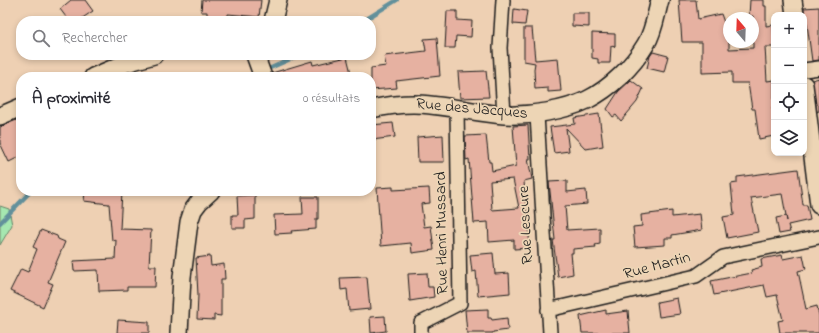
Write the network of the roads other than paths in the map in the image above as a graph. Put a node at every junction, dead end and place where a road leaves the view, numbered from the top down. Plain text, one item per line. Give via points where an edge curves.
1 (278, 0) edge
2 (503, 0) edge
3 (660, 0) edge
4 (793, 0) edge
5 (795, 12) edge
6 (274, 16) edge
7 (136, 60) edge
8 (257, 60) edge
9 (819, 68) edge
10 (807, 70) edge
11 (105, 72) edge
12 (261, 72) edge
13 (376, 108) edge
14 (16, 109) edge
15 (456, 109) junction
16 (807, 109) edge
17 (537, 114) junction
18 (504, 115) junction
19 (0, 116) edge
20 (206, 196) edge
21 (819, 205) edge
22 (819, 237) edge
23 (548, 310) junction
24 (179, 333) edge
25 (421, 333) edge
26 (550, 333) edge

1 - 6 street
2 - 18 street via 500,48
3 - 17 street, Rue des Jacques via 647,43 616,80 587,100
4 - 5 street
7 - 11 street
8 - 12 street
9 - 10 street
13 - 15 street, Rue des Jacques via 413,104
14 - 19 street
15 - 18 street, Rue des Jacques
15 - 25 street, Rue Henri Mussard via 460,303 421,322
16 - 21 street
17 - 18 street, Rue des Jacques
17 - 23 street, Rue Lescure
20 - 24 street via 193,210 189,222 182,277
22 - 23 street, Rue Martin via 723,257 696,276
23 - 26 street, Rue Lescure

